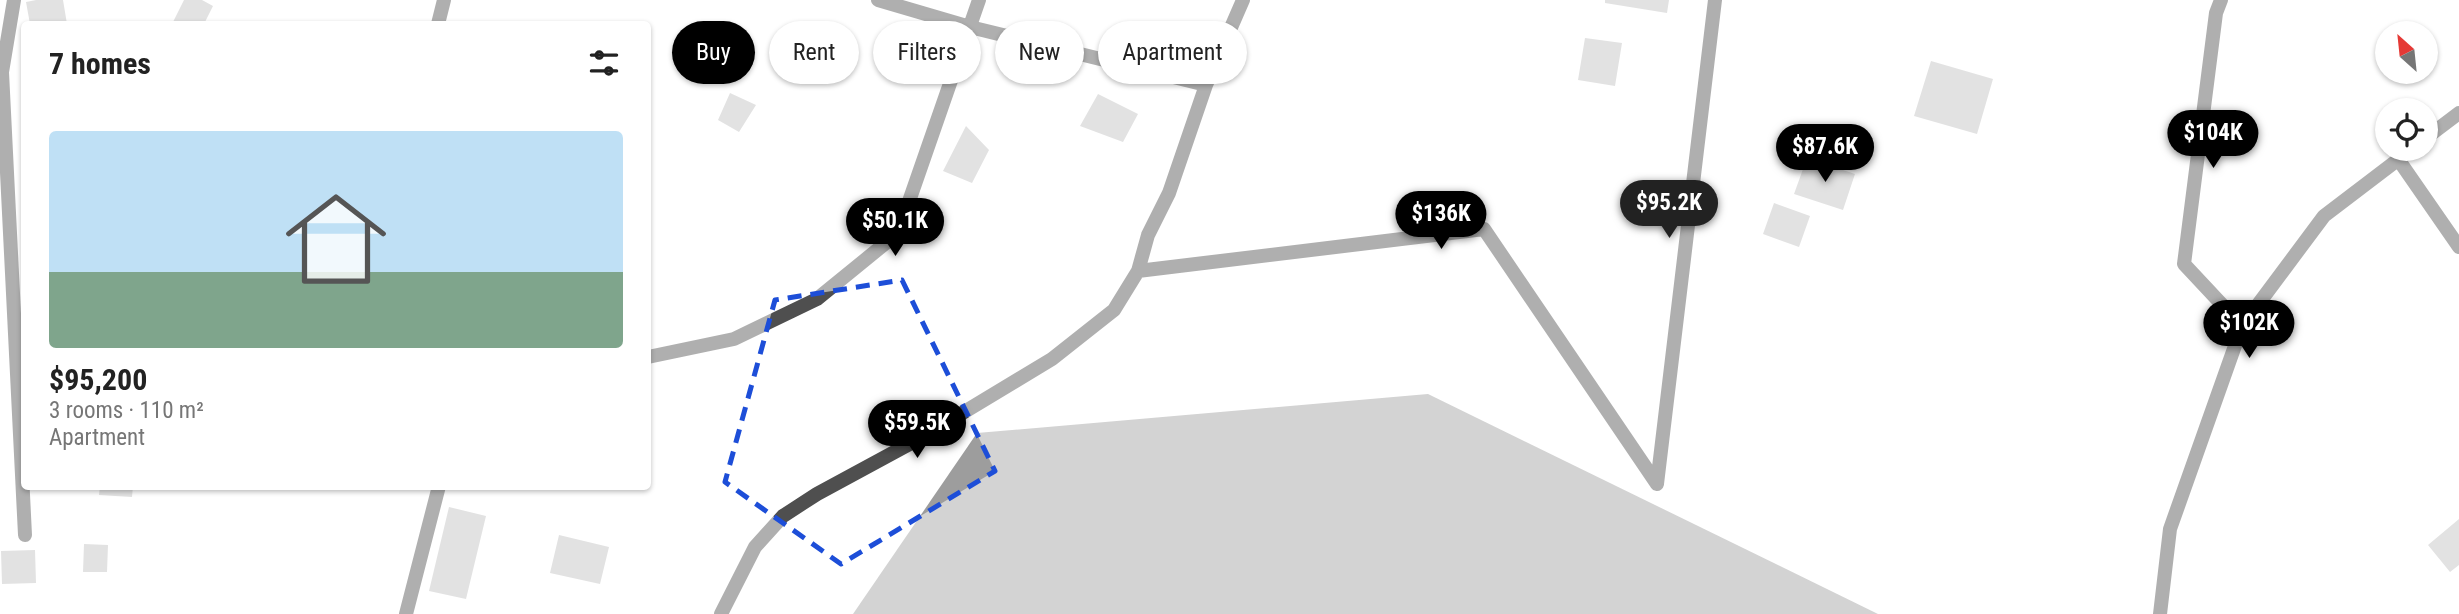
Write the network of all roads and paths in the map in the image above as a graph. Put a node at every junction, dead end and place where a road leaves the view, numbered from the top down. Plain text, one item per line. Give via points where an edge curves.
1 (14, 0) edge
2 (444, 0) edge
3 (878, 0) edge
4 (979, 0) edge
5 (1243, 0) edge
6 (1715, 0) edge
7 (2221, 0) edge
8 (439, 21) edge
9 (950, 21) edge
10 (972, 21) edge
11 (981, 30) edge
12 (3, 50) edge
13 (950, 84) edge
14 (1206, 85) junction
15 (2459, 113) edge
16 (2438, 129) edge
17 (2395, 161) edge
18 (2399, 161) edge
19 (2459, 247) edge
20 (1138, 271) junction
21 (19, 309) edge
22 (2242, 326) junction
23 (651, 356) edge
24 (21, 384) edge
25 (24, 490) edge
26 (438, 490) edge
27 (25, 535) dead end
28 (406, 614) edge
29 (721, 614) edge
30 (2160, 614) edge

1 - 12 street
2 - 8 street
3 - 9 street
4 - 10 street
5 - 14 street
6 - 20 street via 1657,484 1484,229
7 - 22 street via 2184,264
11 - 14 street
12 - 21 street
13 - 23 street via 898,233 817,299 734,339
14 - 20 street
15 - 16 street
17 - 22 street via 2324,216
18 - 19 street
20 - 29 street via 1114,310 1052,359 783,516 755,547
21 - 24 street
22 - 30 street via 2170,529
25 - 27 street
26 - 28 street

